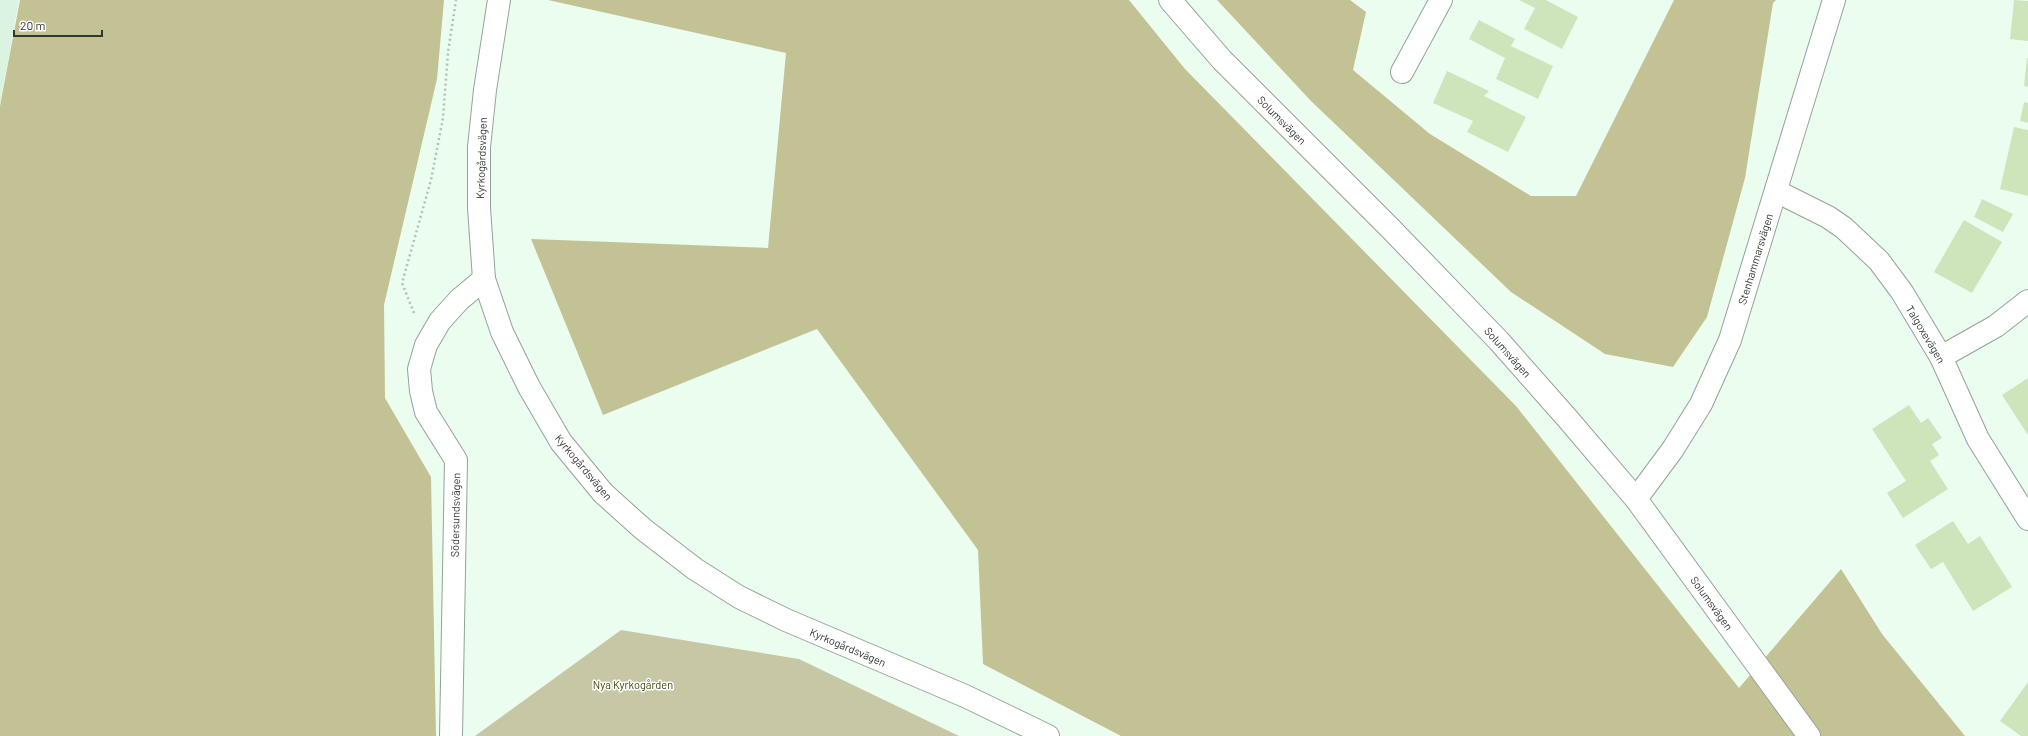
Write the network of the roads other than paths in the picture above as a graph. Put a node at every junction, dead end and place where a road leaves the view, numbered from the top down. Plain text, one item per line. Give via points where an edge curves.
1 (498, 0) edge
2 (1170, 0) edge
3 (1441, 0) edge
4 (1834, 0) edge
5 (1402, 72) dead end
6 (1776, 191) junction
7 (484, 279) junction
8 (2028, 301) edge
9 (1941, 357) junction
10 (1636, 499) junction
11 (2028, 519) edge
12 (451, 736) edge
13 (1048, 736) edge
14 (1809, 736) edge

1 - 7 street, Kyrkogårdsvägen via 484,90 480,147
2 - 10 street, Solumsvägen via 1222,60 1500,341
3 - 5 street
4 - 6 street, Stenhammarsvägen
6 - 9 street, Talgoxevägen via 1834,221 1880,261
6 - 10 street, Stenhammarsvägen via 1730,340 1701,404 1673,449
7 - 12 street, Södersundsvägen via 459,300 440,321 426,345 418,369 426,412 456,460
7 - 13 street, Kyrkogårdsvägen via 502,332 529,387 561,442 603,493 643,529 695,569 759,607 848,648 965,696
8 - 9 street via 1996,326
9 - 11 street, Talgoxevägen via 1978,439
10 - 14 street, Solumsvägen

